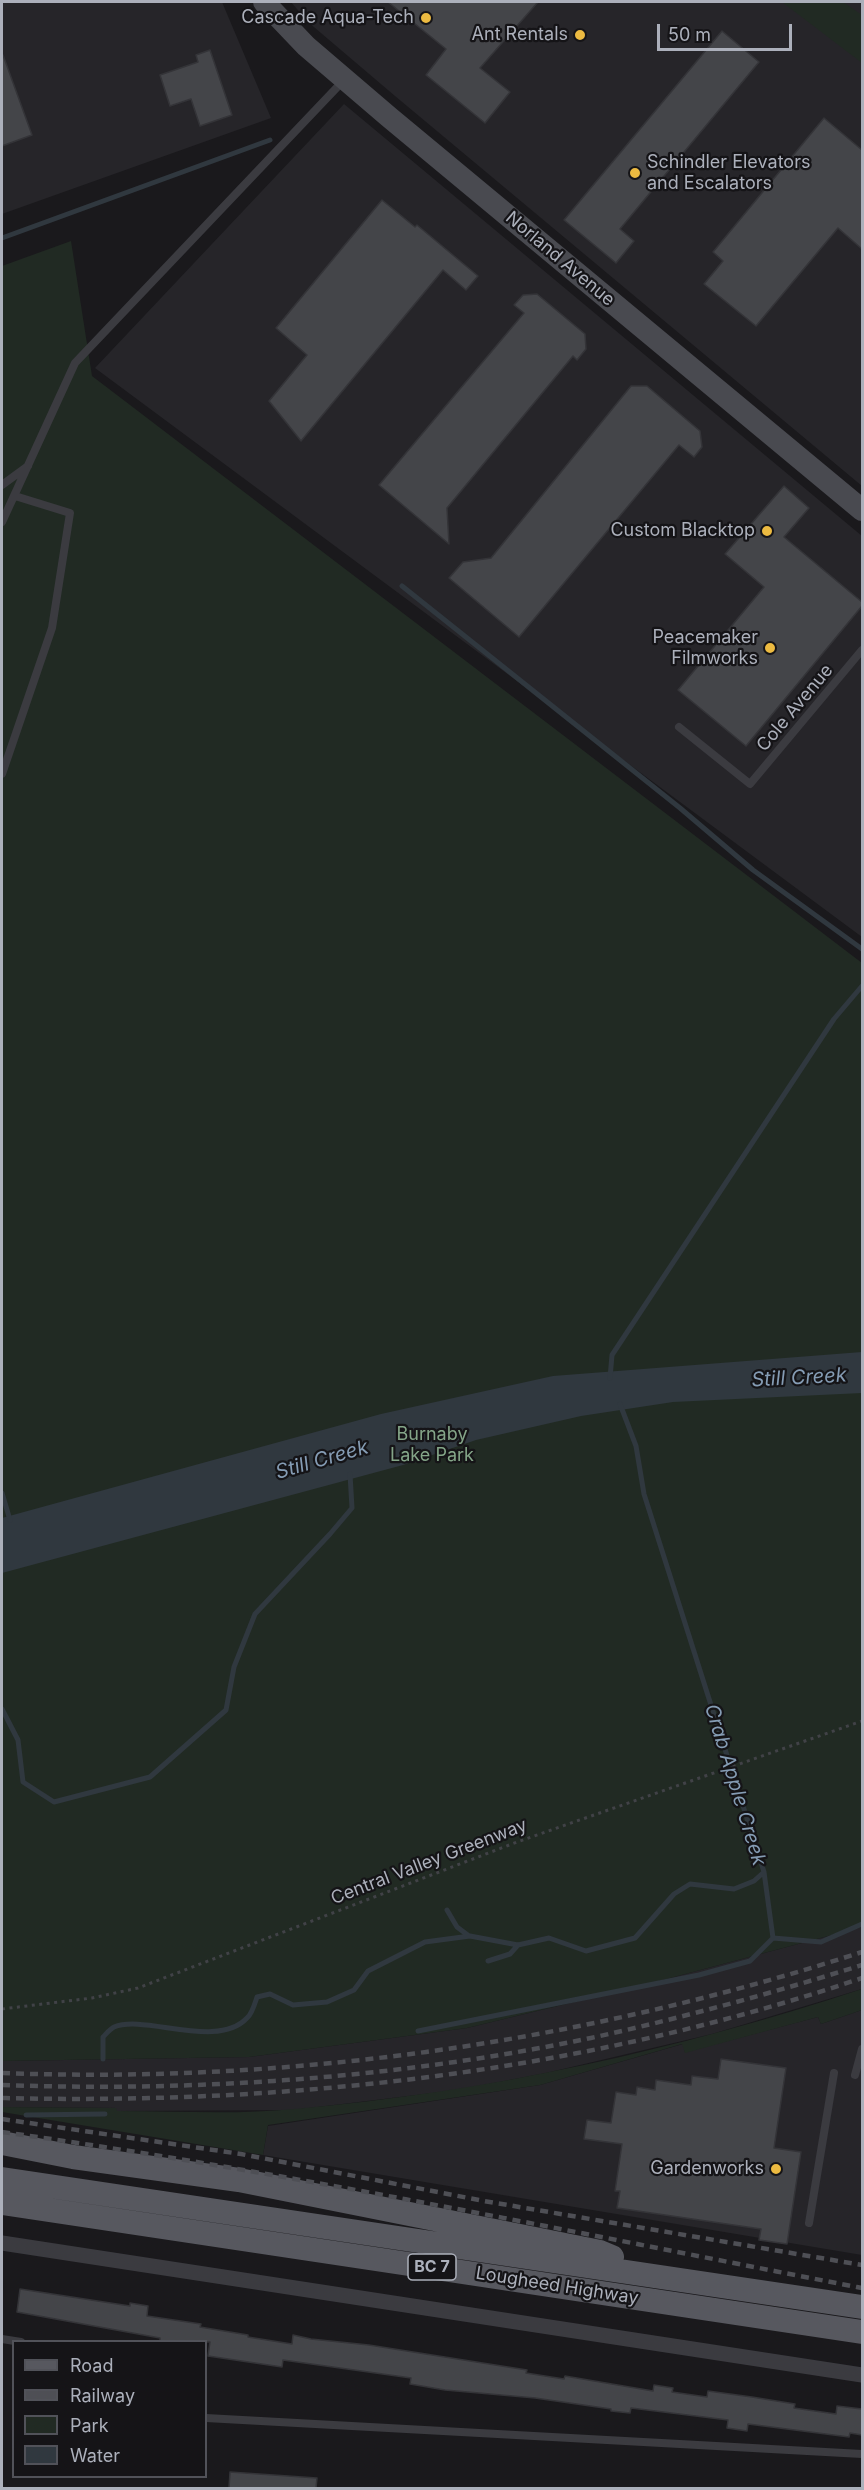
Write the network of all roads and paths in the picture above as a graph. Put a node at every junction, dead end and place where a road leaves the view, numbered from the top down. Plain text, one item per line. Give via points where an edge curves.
1 (264, 2) edge
2 (345, 78) junction
3 (29, 465) junction
4 (2, 484) edge
5 (15, 496) junction
6 (862, 510) edge
7 (2, 522) edge
8 (862, 650) edge
9 (679, 727) dead end
10 (2, 774) edge
11 (862, 1721) edge
12 (2, 2009) edge
13 (862, 2049) edge
14 (834, 2073) dead end
15 (855, 2075) dead end
16 (2, 2143) edge
17 (2, 2179) edge
18 (2, 2203) edge
19 (809, 2223) dead end
20 (2, 2243) edge
21 (665, 2278) junction
22 (862, 2307) edge
23 (862, 2332) edge
24 (862, 2375) edge
25 (207, 2418) edge
26 (862, 2454) edge

1 - 2 street, Norland Avenue via 306,46
2 - 3 lane via 75,363
2 - 6 street, Norland Avenue
3 - 4 lane
3 - 5 lane
5 - 7 lane
5 - 10 lane via 70,513 52,628
8 - 9 lane, Cole Avenue via 750,784
11 - 12 path, Central Valley Greenway via 517,1842 138,1988
13 - 15 lane
14 - 19 lane
16 - 21 main road via 238,2180 600,2252
17 - 21 main road, Lougheed Highway / BC 7
18 - 23 main road, Lougheed Highway / BC 7
20 - 24 street
21 - 22 main road, Lougheed Highway / BC 7
25 - 26 lane

